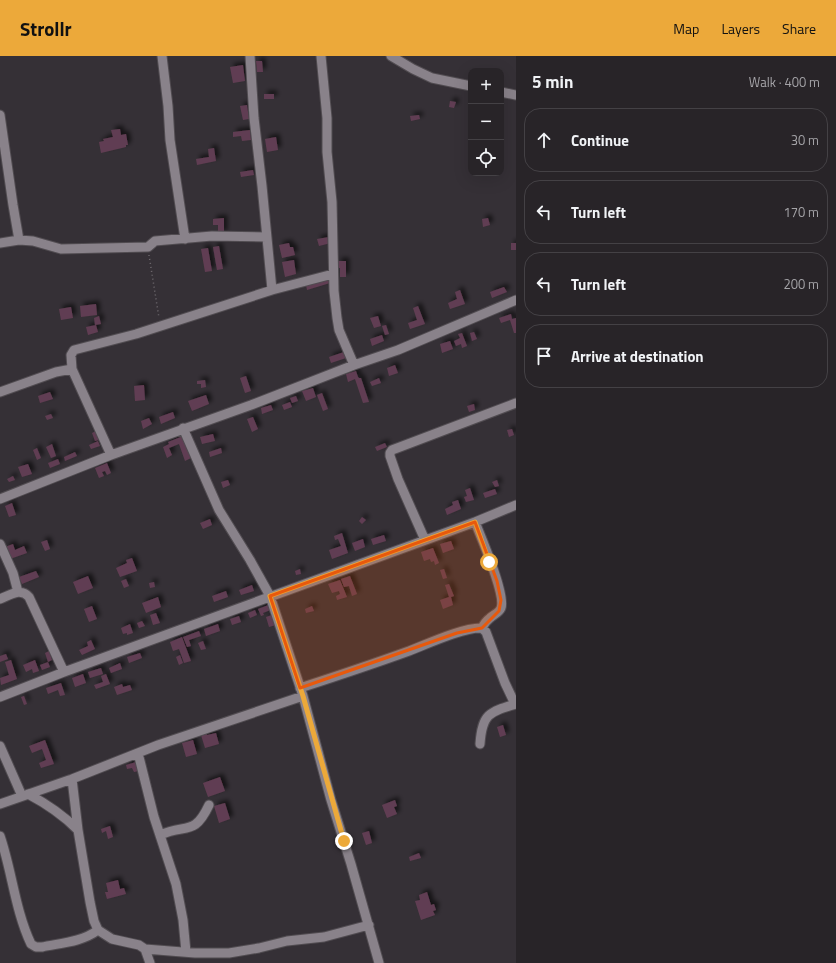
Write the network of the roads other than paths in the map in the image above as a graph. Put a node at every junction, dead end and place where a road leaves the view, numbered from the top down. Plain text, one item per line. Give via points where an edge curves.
1 (162, 56) edge
2 (250, 56) edge
3 (322, 56) edge
4 (391, 56) edge
5 (468, 85) edge
6 (504, 92) edge
7 (516, 94) edge
8 (0, 115) edge
9 (267, 237) junction
10 (185, 239) junction
11 (19, 240) junction
12 (0, 243) edge
13 (333, 274) junction
14 (272, 290) junction
15 (516, 300) edge
16 (354, 365) junction
17 (72, 369) junction
18 (0, 392) edge
19 (516, 403) edge
20 (183, 428) junction
21 (111, 455) junction
22 (0, 499) edge
23 (516, 505) edge
24 (475, 522) junction
25 (425, 540) junction
26 (0, 544) edge
27 (18, 592) junction
28 (270, 596) junction
29 (0, 599) edge
30 (482, 628) junction
31 (64, 672) junction
32 (302, 692) junction
33 (0, 697) edge
34 (516, 704) edge
35 (480, 744) dead end
36 (0, 746) edge
37 (138, 753) junction
38 (72, 779) junction
39 (25, 795) junction
40 (0, 804) edge
41 (209, 805) dead end
42 (78, 830) junction
43 (160, 835) junction
44 (0, 836) edge
45 (369, 926) junction
46 (98, 930) junction
47 (145, 949) junction
48 (186, 952) junction
49 (150, 963) edge
50 (379, 963) edge

1 - 10 street via 170,140
2 - 9 street
3 - 13 street via 332,202
4 - 5 street via 432,78
6 - 7 street
8 - 11 street
9 - 10 street via 212,236
9 - 14 street
10 - 11 street via 155,241 148,247 61,249
11 - 12 street
13 - 14 street
13 - 16 street via 336,318
14 - 17 street via 136,334 74,350 71,354
15 - 16 street via 398,350
16 - 20 street
17 - 18 street via 56,372
17 - 21 street
19 - 25 street via 392,450 390,453 398,479
20 - 21 street
20 - 28 street via 219,510
21 - 22 street
23 - 24 street
24 - 25 street
24 - 30 street via 496,581 502,607
25 - 28 street
26 - 27 street
27 - 29 street
27 - 31 street via 26,593 29,597
28 - 31 street
28 - 32 street
30 - 32 street via 457,633
30 - 34 street via 486,632 505,683
31 - 33 street
32 - 37 street
32 - 45 street
34 - 35 street via 490,714 481,730
36 - 39 street
37 - 38 street
37 - 43 street
38 - 39 street
38 - 42 street
39 - 40 street
39 - 42 street via 60,813
41 - 43 street via 196,825
42 - 46 street via 90,902
43 - 48 street via 176,884
44 - 46 street via 31,944 42,947 80,940
45 - 48 street via 324,937 287,941 229,953
45 - 50 street
46 - 47 street via 112,939 139,945
47 - 48 street
47 - 49 street

